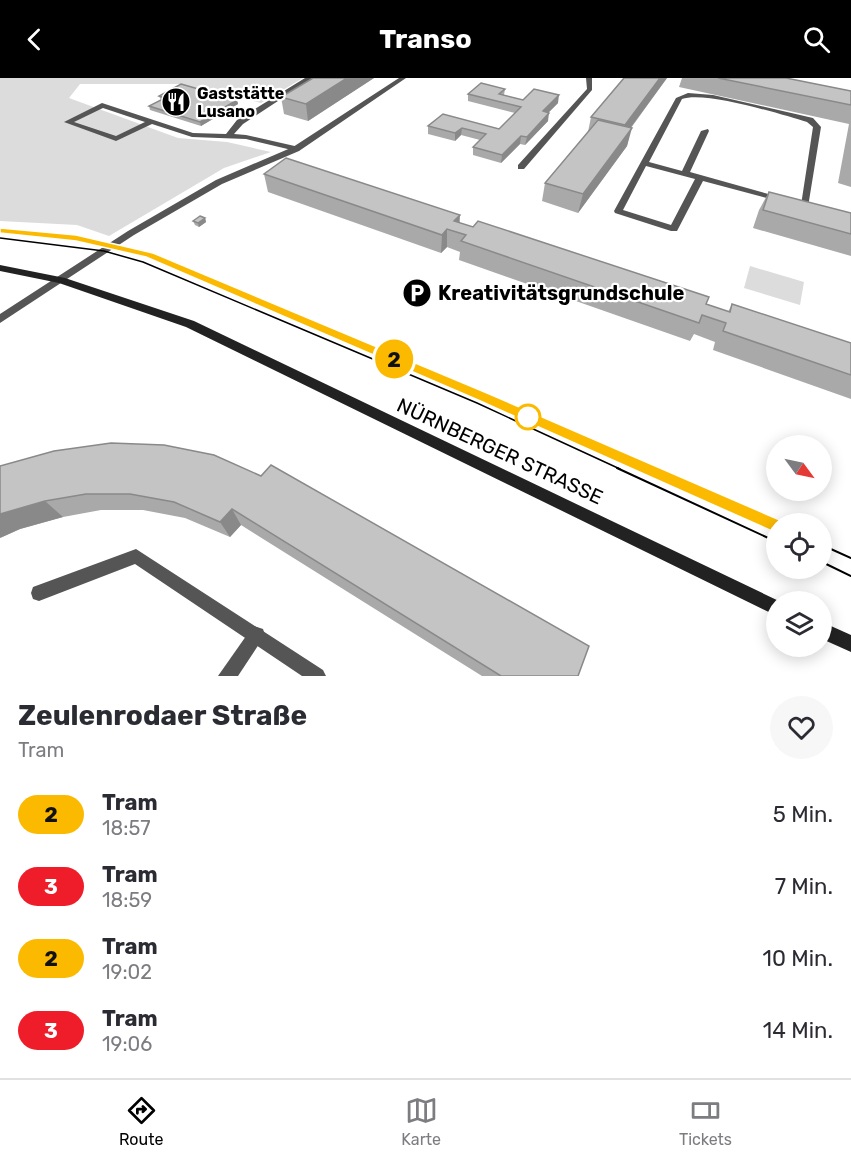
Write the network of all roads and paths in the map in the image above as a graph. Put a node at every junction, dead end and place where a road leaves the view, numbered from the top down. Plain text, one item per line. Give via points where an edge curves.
1 (310, 78) edge
2 (403, 78) edge
3 (589, 78) edge
4 (153, 122) junction
5 (705, 131) dead end
6 (228, 136) junction
7 (296, 149) junction
8 (644, 163) junction
9 (521, 167) dead end
10 (685, 174) junction
11 (700, 178) junction
12 (805, 205) junction
13 (816, 208) edge
14 (0, 267) edge
15 (61, 280) junction
16 (0, 319) edge
17 (39, 593) dead end
18 (766, 603) edge
19 (257, 635) junction
20 (832, 635) edge
21 (851, 644) edge
22 (227, 676) edge
23 (317, 676) edge

1 - 6 street via 240,123
2 - 7 street
3 - 9 street via 590,88
4 - 4 street via 102,105 68,122 116,139
4 - 6 street via 192,135
5 - 10 street
6 - 7 street
7 - 15 street via 200,192
8 - 10 street
8 - 11 street via 618,211 674,229
8 - 12 street via 679,98 688,95 713,97 810,120 817,127
10 - 11 street
11 - 12 street
12 - 13 street
14 - 15 main road, NÜRNBERGER STRASSE
15 - 16 street
15 - 18 main road, NÜRNBERGER STRASSE via 190,324
17 - 19 street via 136,556
19 - 22 street
19 - 23 street
20 - 21 main road

